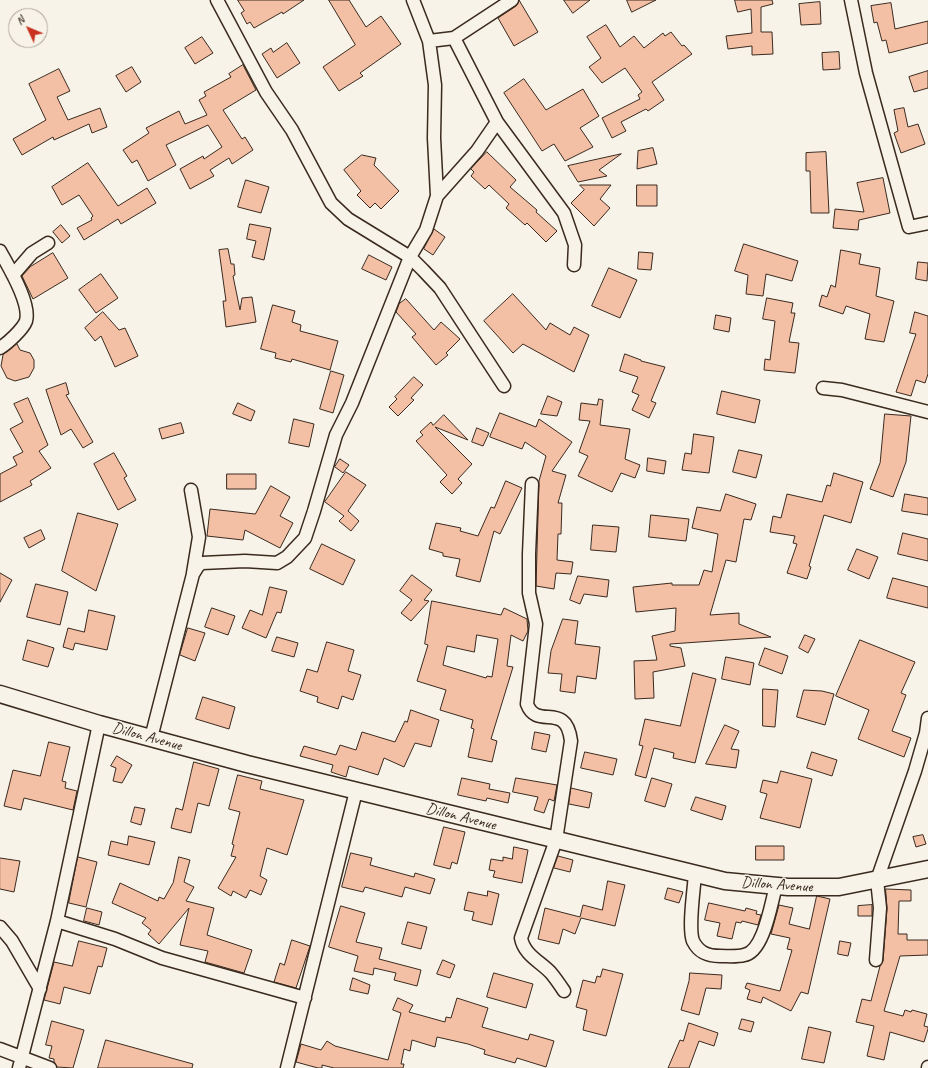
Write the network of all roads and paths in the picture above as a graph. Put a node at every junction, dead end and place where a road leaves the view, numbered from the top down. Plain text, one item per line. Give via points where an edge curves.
1 (217, 0) edge
2 (413, 0) edge
3 (512, 0) edge
4 (851, 0) edge
5 (454, 38) junction
6 (429, 41) junction
7 (497, 122) junction
8 (437, 196) junction
9 (928, 223) edge
10 (48, 243) dead end
11 (0, 251) edge
12 (410, 257) junction
13 (574, 265) dead end
14 (13, 275) junction
15 (0, 348) edge
16 (504, 386) dead end
17 (823, 388) dead end
18 (928, 412) edge
19 (532, 484) dead end
20 (191, 490) dead end
21 (193, 574) junction
22 (0, 694) edge
23 (928, 718) edge
24 (99, 724) junction
25 (151, 738) junction
26 (356, 791) junction
27 (556, 840) junction
28 (928, 869) edge
29 (695, 874) junction
30 (877, 880) junction
31 (776, 886) junction
32 (57, 922) junction
33 (0, 927) edge
34 (876, 960) dead end
35 (40, 989) junction
36 (564, 991) dead end
37 (305, 998) junction
38 (0, 1049) edge
39 (21, 1062) edge
40 (50, 1068) edge
41 (287, 1068) edge

1 - 12 street via 266,92 292,130 331,203 348,220
2 - 6 street
3 - 5 street
4 - 9 street via 866,73 909,228
5 - 6 street
5 - 7 street
6 - 8 street via 435,85
7 - 8 street via 477,151
7 - 13 street via 564,213 575,245
8 - 12 street via 426,230
10 - 14 street via 32,253
11 - 14 street
12 - 16 street via 440,288
12 - 21 street via 352,403 336,435 304,538 287,557 277,563 202,563
14 - 15 street via 25,305 26,321 10,341
17 - 18 street via 842,390
19 - 27 street via 530,593 536,624 528,704 530,713 534,716 553,716 561,720 568,729 571,741
20 - 21 street via 199,537
21 - 25 street
22 - 24 street, Dillon Avenue
23 - 30 street via 915,771
24 - 25 street, Dillon Avenue
24 - 32 street
25 - 26 street, Dillon Avenue
26 - 27 street, Dillon Avenue
26 - 37 street
27 - 29 street, Dillon Avenue
27 - 36 street via 521,938 535,961 550,972
28 - 30 street, Dillon Avenue
29 - 31 street, Dillon Avenue via 725,881
29 - 31 street via 691,930 701,952 708,956 745,956 751,952 762,935
30 - 31 street, Dillon Avenue via 839,887
30 - 34 street via 880,908
32 - 35 street
32 - 37 street via 115,939 162,958
33 - 35 street via 12,941
35 - 39 street
37 - 41 street
38 - 39 street
39 - 40 street

